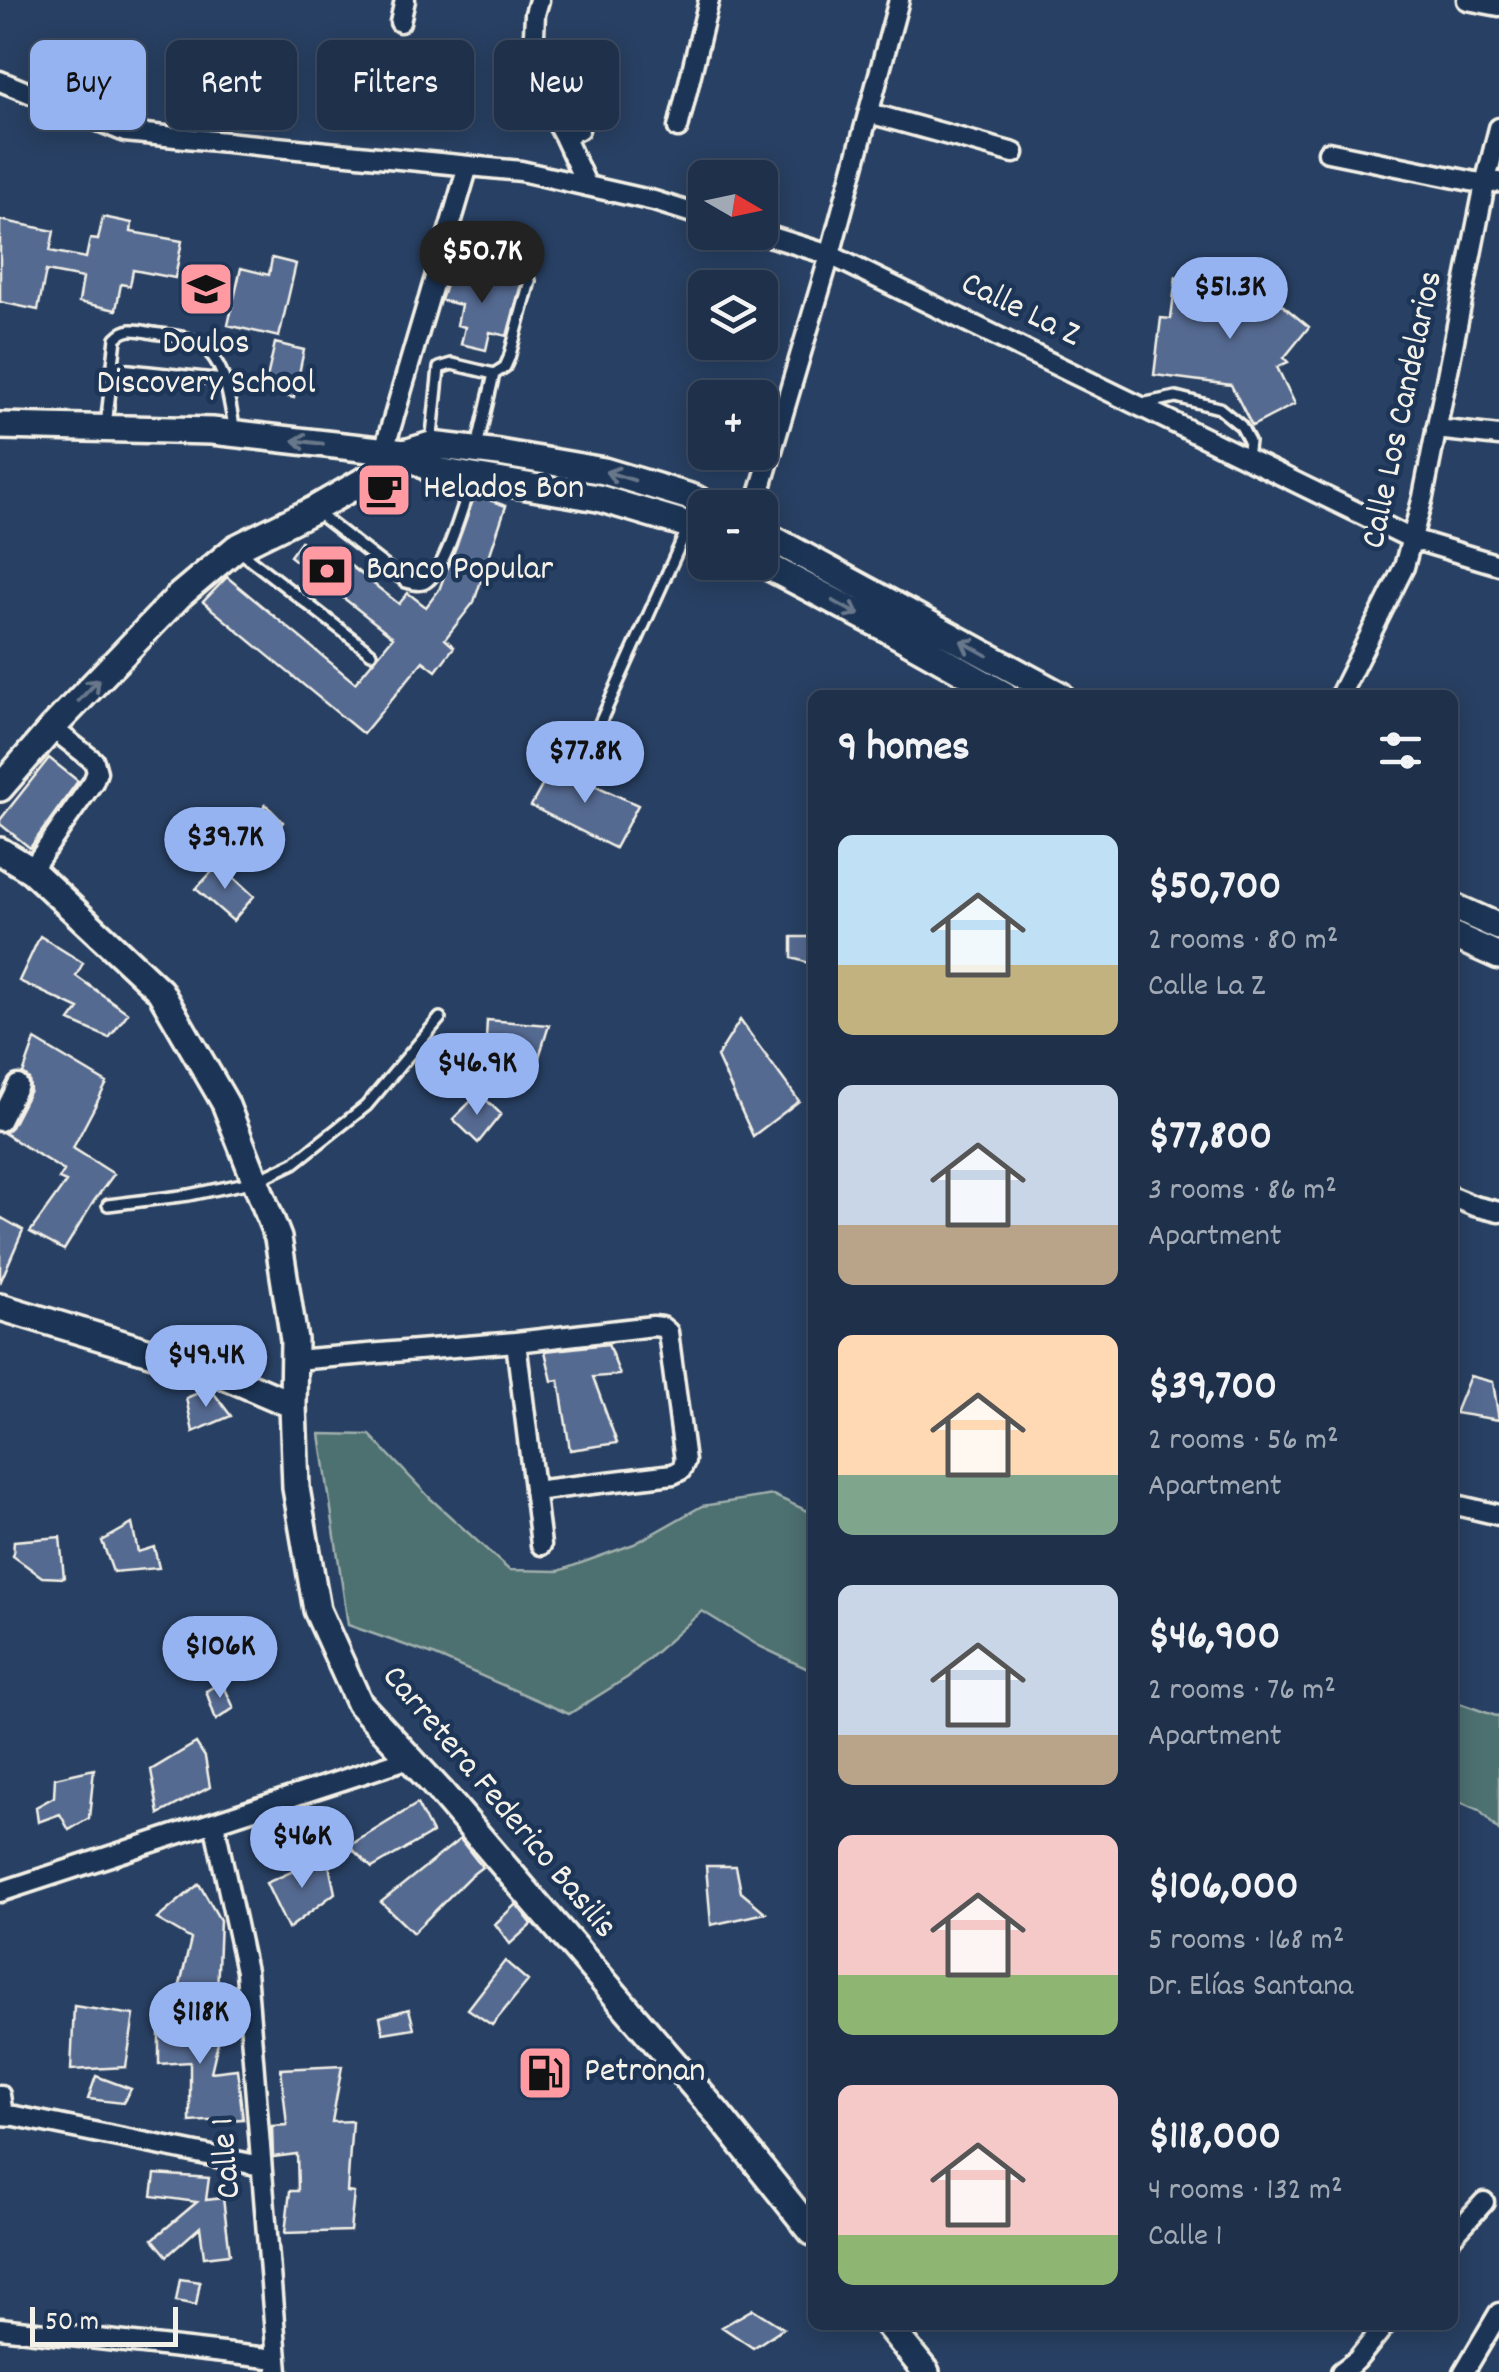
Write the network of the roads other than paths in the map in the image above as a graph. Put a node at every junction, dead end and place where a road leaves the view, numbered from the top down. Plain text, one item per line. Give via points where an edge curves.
1 (406, 0) edge
2 (538, 0) edge
3 (709, 0) edge
4 (900, 0) edge
5 (1467, 0) edge
6 (1499, 6) edge
7 (400, 22) dead end
8 (534, 40) edge
9 (0, 80) edge
10 (869, 113) junction
11 (678, 128) dead end
12 (1499, 128) edge
13 (561, 130) edge
14 (575, 130) edge
15 (564, 136) junction
16 (1328, 152) dead end
17 (1014, 153) dead end
18 (468, 166) junction
19 (1492, 183) edge
20 (586, 186) junction
21 (688, 212) edge
22 (778, 239) edge
23 (830, 255) junction
24 (467, 262) dead end
25 (111, 368) junction
26 (494, 374) junction
27 (224, 380) junction
28 (1137, 405) junction
29 (0, 426) edge
30 (106, 427) junction
31 (1436, 429) junction
32 (236, 433) junction
33 (1499, 436) edge
34 (431, 445) junction
35 (477, 450) junction
36 (394, 452) junction
37 (1247, 458) junction
38 (473, 477) junction
39 (760, 490) edge
40 (688, 498) edge
41 (313, 510) junction
42 (688, 527) edge
43 (1412, 538) junction
44 (778, 543) edge
45 (236, 548) junction
46 (688, 548) edge
47 (1499, 566) edge
48 (778, 571) edge
49 (371, 653) dead end
50 (1008, 687) edge
51 (1342, 690) edge
52 (52, 728) junction
53 (582, 764) dead end
54 (0, 788) edge
55 (0, 851) edge
56 (30, 870) junction
57 (1458, 909) edge
58 (1499, 928) edge
59 (1458, 938) edge
60 (1499, 956) edge
61 (440, 1018) dead end
62 (18, 1085) dead end
63 (0, 1121) edge
64 (256, 1182) junction
65 (1458, 1199) edge
66 (108, 1204) dead end
67 (1499, 1212) edge
68 (0, 1306) edge
69 (516, 1342) junction
70 (294, 1360) junction
71 (293, 1404) junction
72 (534, 1491) junction
73 (1458, 1505) edge
74 (1499, 1515) edge
75 (541, 1545) dead end
76 (410, 1758) junction
77 (214, 1822) junction
78 (0, 1892) edge
79 (0, 2095) edge
80 (1, 2115) edge
81 (262, 2166) junction
82 (1484, 2202) dead end
83 (808, 2227) edge
84 (1458, 2230) edge
85 (1499, 2313) edge
86 (0, 2328) edge
87 (891, 2330) edge
88 (1381, 2330) edge
89 (278, 2365) edge
90 (915, 2367) edge
91 (1341, 2372) edge
92 (1464, 2372) edge

1 - 7 street
2 - 8 street
3 - 11 street
4 - 10 street
5 - 6 street
9 - 18 street via 125,132
10 - 17 street
10 - 23 street
12 - 19 street, Calle Los Candelarios
13 - 15 street
14 - 15 street
15 - 20 street
16 - 19 street
18 - 20 street
18 - 36 street
19 - 31 street, Calle Los Candelarios
20 - 21 street
22 - 23 street, Calle La Z
23 - 28 street, Calle La Z
23 - 39 street
24 - 26 lane via 530,282 509,358
25 - 27 lane
25 - 27 lane via 116,338 132,329 190,339 218,360
25 - 30 lane
26 - 34 lane via 452,364 439,368
26 - 35 lane
27 - 32 lane
28 - 37 street, Calle La Z
28 - 37 lane via 1176,398 1218,408 1241,426 1249,441
29 - 30 street
30 - 32 street
31 - 33 street
31 - 43 street, Calle Los Candelarios
36 -> 32 street
34 - 35 street
34 - 36 street
40 -> 35 street via 604,471
36 - 38 street via 432,470
36 - 41 street via 384,470
37 - 43 street, Calle La Z
38 - 41 lane via 446,553 420,585 406,582
38 - 42 street via 598,498
41 - 45 street
43 - 47 street, Calle La Z
43 - 51 street, Calle Los Candelarios
50 -> 44 street
45 - 49 lane
52 -> 45 street
46 - 53 lane
48 -> 50 street
52 - 54 street
52 - 56 street via 94,761 97,772
55 - 56 street, Carretera Federico Basilis
56 - 64 street, Carretera Federico Basilis via 160,991 225,1104
57 - 58 street
59 - 60 street
61 - 64 lane via 366,1106 294,1163
62 - 63 street
64 - 66 lane
64 - 70 street, Carretera Federico Basilis via 278,1238
65 - 67 street
68 - 71 street via 216,1372
69 - 70 street
69 - 72 street
69 - 72 street via 662,1327 668,1332 684,1460 673,1474
70 - 71 street, Carretera Federico Basilis
71 - 76 street, Carretera Federico Basilis via 296,1488 317,1610 359,1703
72 - 75 street
73 - 74 street
76 - 77 street
76 - 83 street, Carretera Federico Basilis
77 - 78 street
77 - 81 street, Calle 1 via 246,1971
79 - 80 street
80 - 81 street
81 - 89 street, Calle 1
82 - 84 street
85 - 92 street
86 - 89 street
87 - 90 street
88 - 91 street

